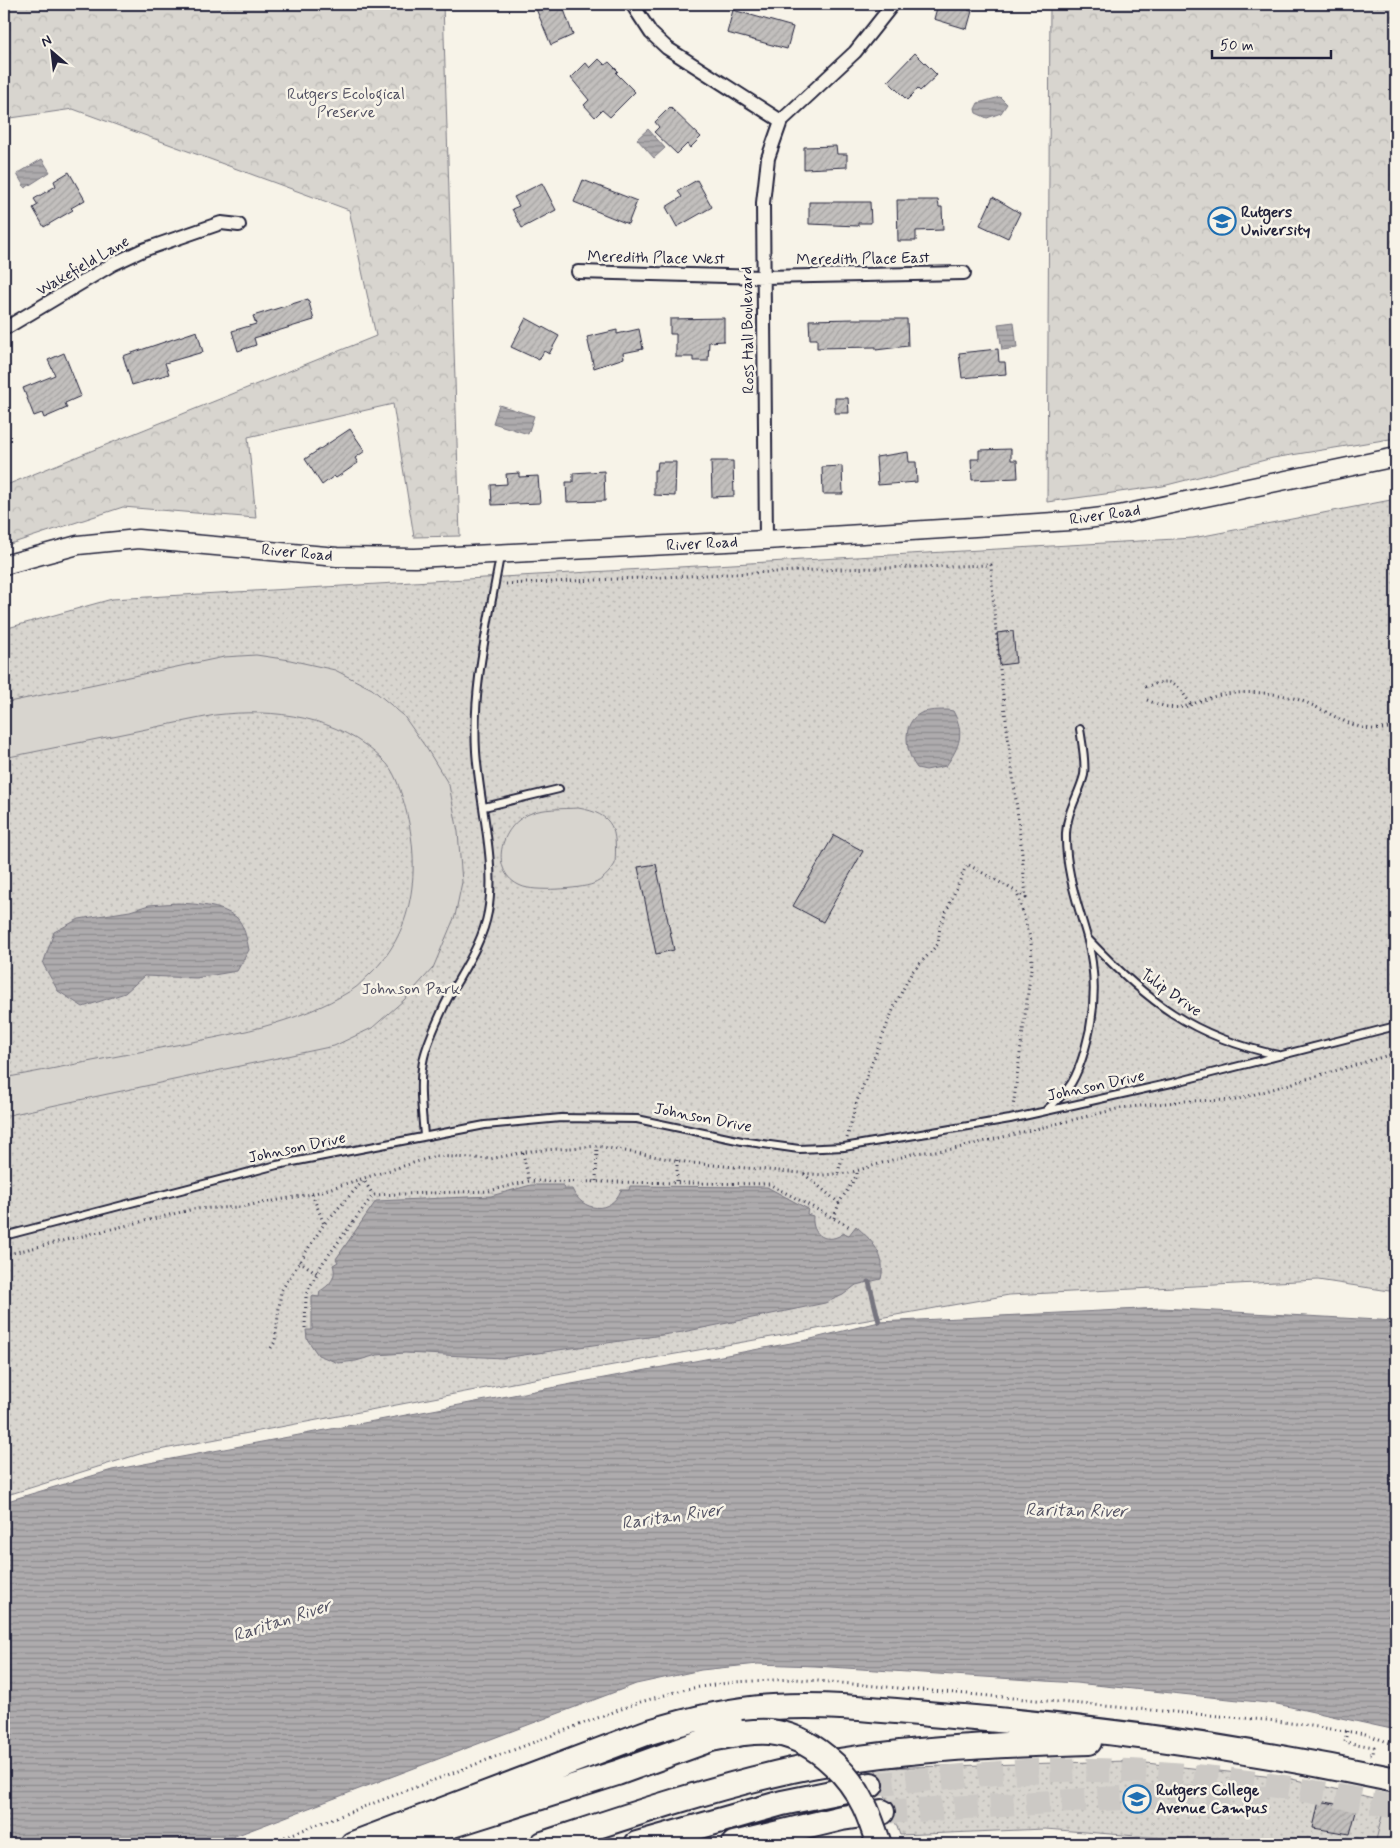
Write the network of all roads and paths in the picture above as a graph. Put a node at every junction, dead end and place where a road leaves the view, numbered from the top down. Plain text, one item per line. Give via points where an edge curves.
1 (632, 4) edge
2 (892, 4) edge
3 (781, 121) junction
4 (239, 224) dead end
5 (578, 272) dead end
6 (964, 273) dead end
7 (763, 277) junction
8 (4, 329) edge
9 (1396, 456) edge
10 (766, 540) junction
11 (500, 554) junction
12 (4, 565) edge
13 (495, 585) junction
14 (1145, 687) dead end
15 (1147, 700) dead end
16 (1191, 705) junction
17 (1396, 726) edge
18 (1080, 729) dead end
19 (558, 789) dead end
20 (484, 807) junction
21 (1017, 892) junction
22 (1087, 938) junction
23 (1396, 1026) edge
24 (1396, 1053) edge
25 (1280, 1056) junction
26 (1044, 1111) junction
27 (1010, 1119) junction
28 (424, 1136) junction
29 (1006, 1136) junction
30 (847, 1138) dead end
31 (597, 1146) junction
32 (523, 1153) junction
33 (842, 1157) dead end
34 (676, 1160) junction
35 (857, 1170) junction
36 (804, 1174) junction
37 (838, 1174) junction
38 (364, 1180) junction
39 (529, 1180) junction
40 (596, 1181) junction
41 (677, 1182) junction
42 (312, 1194) junction
43 (373, 1195) junction
44 (840, 1203) junction
45 (834, 1218) junction
46 (324, 1224) junction
47 (850, 1227) dead end
48 (4, 1236) edge
49 (4, 1255) edge
50 (299, 1261) junction
51 (317, 1273) junction
52 (305, 1328) dead end
53 (271, 1348) dead end
54 (1347, 1731) dead end
55 (1220, 1746) junction
56 (1364, 1753) dead end
57 (617, 1773) junction
58 (1396, 1780) edge
59 (871, 1784) tunnel mouth
60 (882, 1812) tunnel mouth
61 (353, 1844) edge
62 (393, 1844) edge
63 (446, 1844) edge
64 (543, 1844) edge
65 (637, 1844) edge
66 (734, 1844) edge
67 (879, 1844) edge

1 - 3 street via 667,48
2 - 3 street via 855,52
3 - 7 street, Ross Hall Boulevard via 768,158 763,203
4 - 8 street, Wakefield Lane via 221,223 144,250 113,264
5 - 7 street, Meredith Place West
6 - 7 street, Meredith Place East
7 - 10 street, Ross Hall Boulevard
9 - 10 street, River Road via 1119,515 1070,521
10 - 11 street, River Road
11 - 12 street, River Road via 336,557 138,540 78,546
11 - 13 lane
13 - 20 lane via 477,689 476,751
13 - 21 path via 991,565 997,648 1020,818 1026,898
14 - 16 path via 1172,682 1177,684
15 - 16 path via 1166,708
16 - 17 path via 1221,695 1288,697 1320,707 1363,730
18 - 22 lane, Tulip Drive via 1084,773 1068,812 1066,833 1068,869
19 - 20 lane
20 - 28 lane via 489,868 488,912 473,955 445,1004 424,1056 421,1103
21 - 27 path via 1031,941 1032,961
21 - 30 path via 967,864 940,926 938,944 912,972 895,1004 857,1101
22 - 25 lane, Tulip Drive via 1119,972 1183,1022 1220,1040
22 - 26 lane, Tulip Drive via 1094,980 1093,1022 1069,1089
23 - 25 lane, Johnson Drive
24 - 29 path via 1235,1100 1121,1108
25 - 26 lane, Johnson Drive
26 - 27 lane, Johnson Drive
27 - 28 lane, Johnson Drive via 844,1147 817,1148 742,1141 637,1119 561,1118 485,1125
27 - 29 path
28 - 48 lane, Johnson Drive via 277,1165
29 - 35 path via 954,1149 915,1153
31 - 32 path
31 - 34 path
31 - 40 path
32 - 38 path via 490,1159 436,1156
32 - 39 path
33 - 37 path
34 - 36 path
34 - 41 path
35 - 37 path
35 - 44 path
36 - 37 path
36 - 44 path
38 - 42 path
38 - 43 path
38 - 46 path
39 - 40 path
39 - 43 path via 490,1191
40 - 41 path
41 - 45 path via 769,1184
42 - 46 path
42 - 49 path via 240,1207 194,1209
43 - 51 path
44 - 45 path
45 - 47 path
46 - 50 path
50 - 51 path
50 - 53 path via 281,1291 275,1342
51 - 52 path via 306,1294
54 - 56 path via 1345,1742 1374,1748 1372,1754
55 - 58 highway
55 - 61 highway via 1015,1721 828,1706 772,1707 683,1721 646,1733
55 - 64 highway via 1101,1742 972,1746 868,1758 793,1770 683,1798
57 - 62 highway
57 - 63 highway
57 - 67 highway, bridge via 711,1739 771,1732 793,1738 819,1752 849,1781 864,1804
59 - 65 highway via 782,1803
60 - 66 highway

